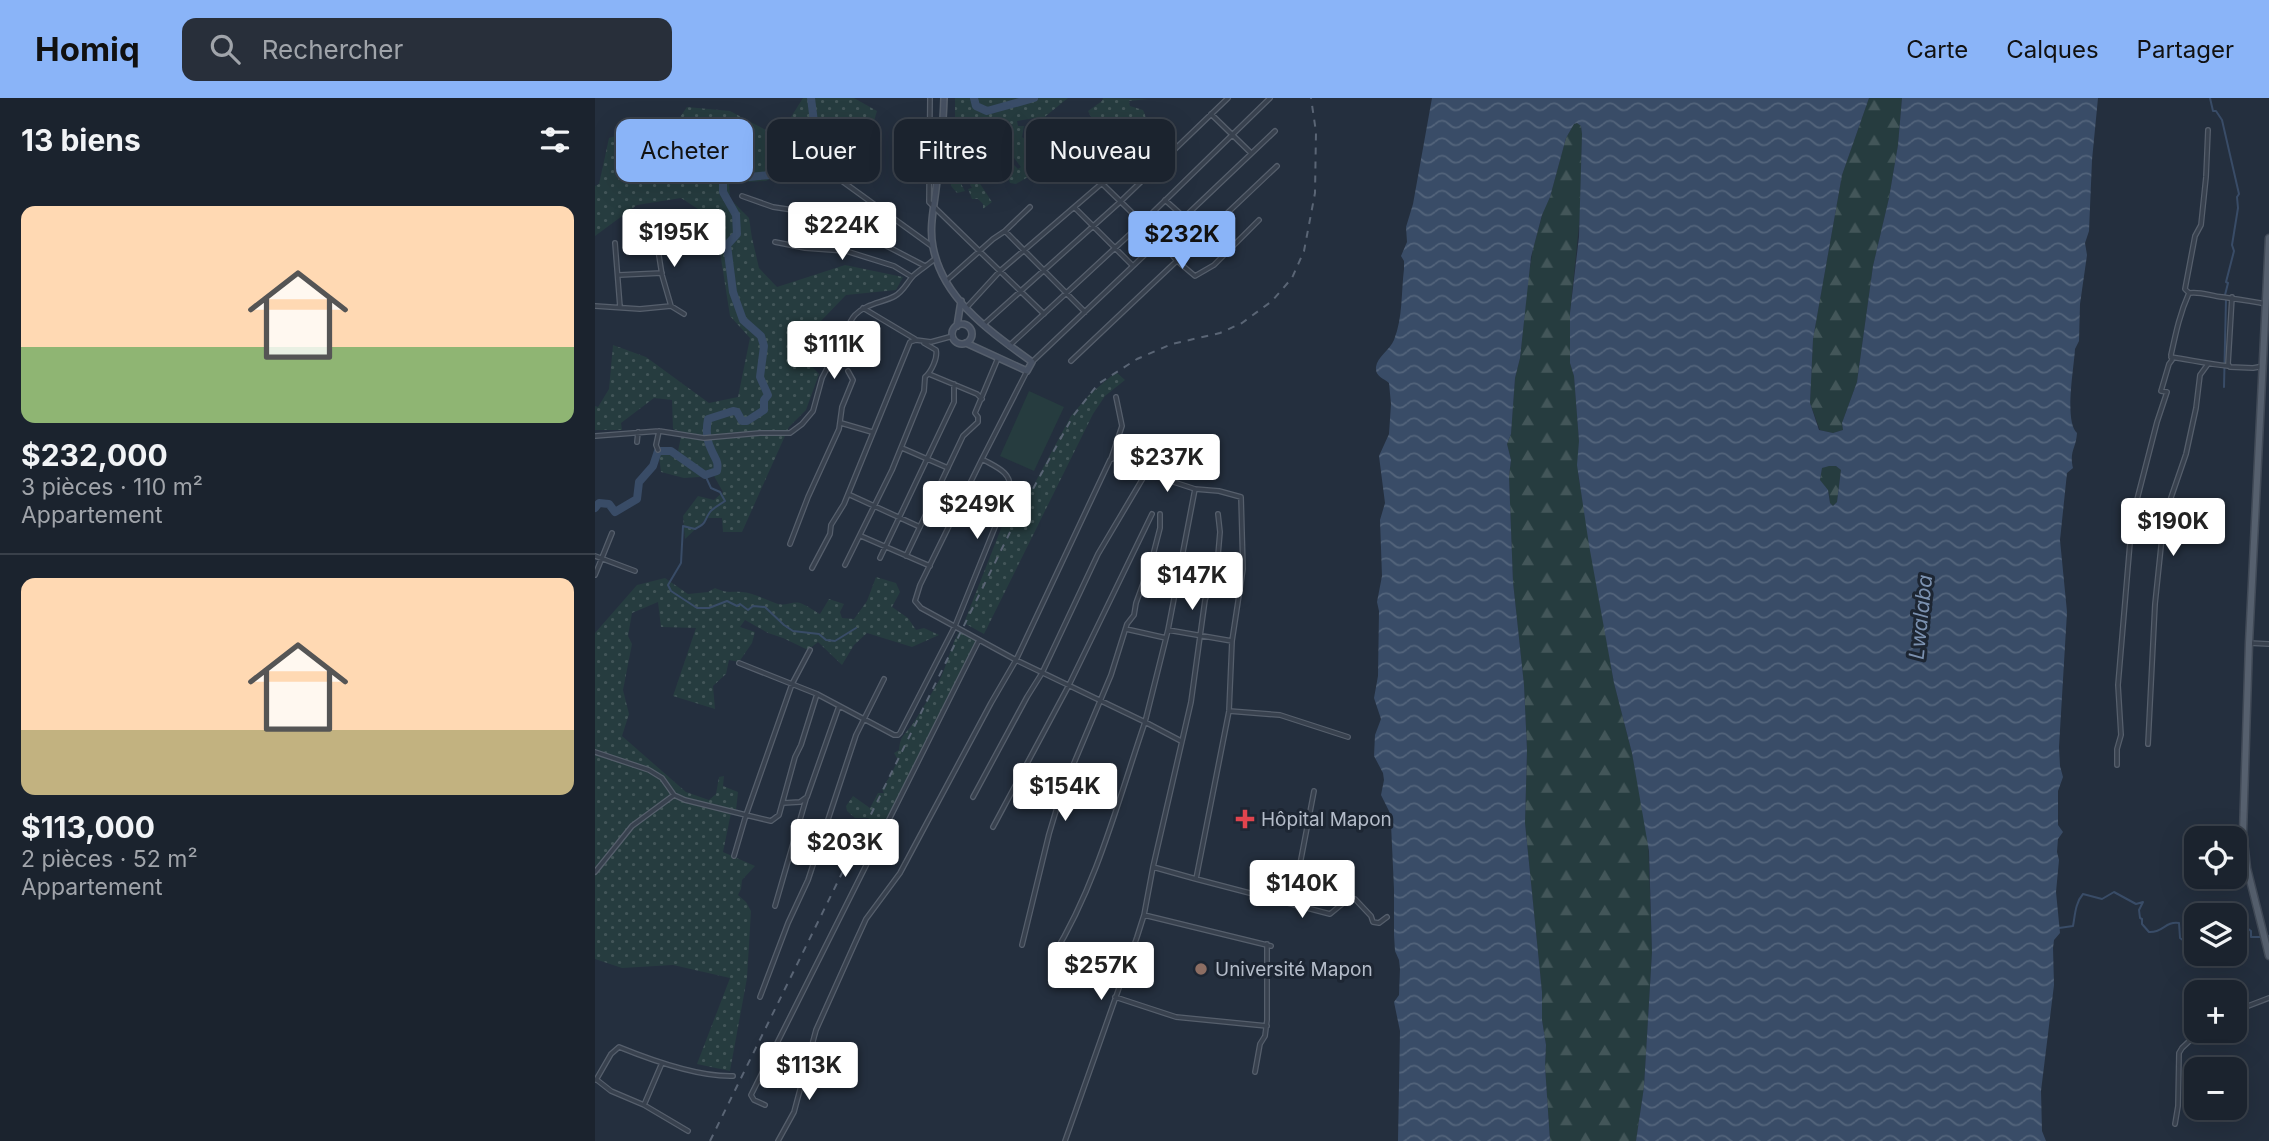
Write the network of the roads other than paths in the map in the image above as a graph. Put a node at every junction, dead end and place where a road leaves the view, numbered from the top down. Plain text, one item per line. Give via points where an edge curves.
1 (930, 98) edge
2 (944, 98) edge
3 (1228, 98) edge
4 (1270, 98) edge
5 (1211, 114) junction
6 (2208, 130) dead end
7 (1275, 131) dead end
8 (1232, 135) junction
9 (1251, 153) junction
10 (1277, 166) dead end
11 (843, 182) edge
12 (1101, 184) joint
13 (742, 196) dead end
14 (1165, 200) junction
15 (1120, 202) junction
16 (1030, 207) dead end
17 (1075, 208) junction
18 (934, 209) junction
19 (1184, 217) junction
20 (1259, 220) dead end
21 (1142, 223) junction
22 (1094, 226) junction
23 (1005, 231) junction
24 (656, 237) dead end
25 (2269, 238) edge
26 (1160, 240) junction
27 (775, 242) dead end
28 (615, 243) dead end
29 (933, 247) junction
30 (1115, 248) junction
31 (1024, 251) junction
32 (980, 253) junction
33 (936, 258) junction
34 (1176, 260) junction
35 (1133, 266) junction
36 (925, 267) junction
37 (1000, 271) junction
38 (1044, 271) junction
39 (662, 273) junction
40 (619, 275) junction
41 (912, 277) junction
42 (946, 281) junction
43 (1021, 292) junction
44 (1066, 293) junction
45 (2189, 293) junction
46 (2232, 297) junction
47 (961, 301) junction
48 (2266, 304) junction
49 (595, 306) edge
50 (671, 306) junction
51 (619, 307) junction
52 (863, 308) junction
53 (968, 311) junction
54 (1085, 312) junction
55 (684, 314) dead end
56 (1044, 314) junction
57 (957, 326) junction
58 (982, 326) junction
59 (971, 329) junction
60 (953, 336) junction
61 (919, 341) junction
62 (966, 343) junction
63 (839, 345) junction
64 (1009, 346) junction
65 (824, 347) dead end
66 (2171, 356) junction
67 (998, 358) junction
68 (1071, 361) dead end
69 (1032, 362) junction
70 (2208, 364) junction
71 (2264, 366) junction
72 (2230, 367) junction
73 (848, 371) dead end
74 (1027, 372) junction
75 (929, 374) junction
76 (954, 384) junction
77 (1116, 397) dead end
78 (982, 399) junction
79 (841, 423) junction
80 (659, 431) junction
81 (638, 432) junction
82 (872, 432) junction
83 (595, 436) edge
84 (637, 442) dead end
85 (901, 448) junction
86 (658, 450) dead end
87 (927, 459) junction
88 (982, 459) junction
89 (1111, 459) junction
90 (948, 468) junction
91 (1146, 473) junction
92 (1195, 489) junction
93 (848, 494) junction
94 (875, 505) junction
95 (1152, 514) dead end
96 (1160, 514) dead end
97 (1218, 514) dead end
98 (899, 519) junction
99 (920, 527) junction
100 (611, 533) dead end
101 (860, 536) junction
102 (790, 544) dead end
103 (886, 547) junction
104 (595, 556) edge
105 (906, 556) junction
106 (880, 558) dead end
107 (601, 559) junction
108 (845, 565) dead end
109 (930, 566) junction
110 (812, 568) dead end
111 (635, 570) dead end
112 (595, 575) edge
113 (955, 626) junction
114 (1126, 628) junction
115 (1168, 630) junction
116 (1200, 635) junction
117 (1166, 638) junction
118 (979, 640) junction
119 (1232, 641) junction
120 (2249, 643) junction
121 (2269, 644) edge
122 (810, 650) dead end
123 (1016, 660) junction
124 (739, 663) dead end
125 (1042, 673) junction
126 (884, 679) dead end
127 (792, 684) junction
128 (1069, 685) junction
129 (817, 694) junction
130 (1100, 699) junction
131 (839, 706) junction
132 (1229, 711) junction
133 (863, 719) junction
134 (1145, 722) junction
135 (1348, 737) dead end
136 (1181, 741) junction
137 (2148, 744) dead end
138 (595, 752) edge
139 (2117, 765) dead end
140 (1314, 791) dead end
141 (674, 795) junction
142 (807, 797) junction
143 (973, 797) dead end
144 (783, 803) junction
145 (746, 815) junction
146 (993, 827) dead end
147 (734, 856) dead end
148 (1153, 867) junction
149 (595, 872) edge
150 (1196, 879) junction
151 (775, 906) dead end
152 (1298, 907) junction
153 (1144, 915) junction
154 (1387, 917) dead end
155 (1022, 945) dead end
156 (1053, 956) dead end
157 (2269, 956) edge
158 (760, 997) dead end
159 (1115, 997) junction
160 (2269, 998) edge
161 (2247, 1007) edge
162 (1267, 1026) junction
163 (2187, 1043) edge
164 (662, 1062) junction
165 (1255, 1072) dead end
166 (733, 1076) dead end
167 (596, 1080) edge
168 (644, 1105) junction
169 (765, 1105) dead end
170 (2175, 1124) dead end
171 (688, 1131) dead end
172 (778, 1141) edge
173 (1065, 1141) edge

1 - 18 street via 928,199
2 - 18 street
3 - 5 street
4 - 8 street
5 - 8 street
5 - 15 street
6 - 45 street via 2201,225 2185,288
7 - 9 street
8 - 9 street
8 - 14 street
9 - 19 street
10 - 34 street
11 - 29 street
12 - 15 street
12 - 17 street
13 - 36 street via 832,220
14 - 19 street
14 - 21 street
15 - 21 street
15 - 22 street
16 - 23 street
17 - 22 street
17 - 31 street
18 - 29 street
18 - 32 street
19 - 26 street
20 - 34 street via 1197,276
21 - 26 street
21 - 30 street
22 - 30 street
22 - 38 street
23 - 31 street
23 - 32 street
24 - 39 street
25 - 48 main road
26 - 34 street
26 - 35 street
27 - 41 street via 846,251 894,266
28 - 40 street
29 - 33 street
30 - 35 street
30 - 44 street
31 - 37 street
31 - 38 street
32 - 37 street
32 - 42 street
33 - 36 street
33 - 42 street
34 - 68 street
35 - 54 street
36 - 41 street
37 - 43 street
37 - 53 street via 969,303
38 - 43 street
38 - 44 street
39 - 40 street
39 - 50 street
40 - 51 street
41 - 52 street via 899,294
42 - 47 street
43 - 56 street
43 - 58 street
44 - 54 street
44 - 56 street
45 - 46 street
45 - 66 street via 2181,308
46 - 48 street
46 - 72 street
47 - 53 street
47 - 57 street
48 - 71 main road
49 - 51 street
50 - 51 street
50 - 55 street
52 - 61 street
52 - 63 street via 852,318
53 - 58 street
53 - 59 street
54 - 69 street
56 - 64 street
57 - 59 street
57 - 60 street
58 - 59 street
58 - 64 street
59 - 62 street
60 - 61 street
60 - 62 street via 958,343
61 - 75 street via 938,352
61 - 82 street via 910,342
62 - 67 street
63 - 65 street
63 - 80 street via 822,378 813,411 790,433 704,438
64 - 69 street
66 - 70 street
66 - 139 street via 2161,391 2167,392 2132,519 2118,685 2121,735
67 - 74 street
67 - 78 street
69 - 74 street
70 - 72 street
70 - 137 street via 2199,378 2186,454 2164,518
71 - 72 street
71 - 120 main road
73 - 79 street via 853,380
74 - 88 street
75 - 76 street
75 - 85 street
76 - 78 street
76 - 87 street via 954,402
77 - 89 street via 1122,426
78 - 90 street via 975,413 978,422 963,436
79 - 82 street
79 - 102 street
80 - 81 street
80 - 86 street
81 - 83 street
81 - 84 street
82 - 93 street
85 - 87 street
85 - 94 street
87 - 90 street
87 - 98 street
88 - 109 street
88 - 113 street via 1003,470 1010,490
89 - 91 street
89 - 123 street
90 - 99 street
91 - 92 street
91 - 125 street via 1098,554
92 - 115 street
92 - 119 street via 1241,497 1243,570
93 - 94 street
93 - 110 street
94 - 98 street
94 - 101 street
95 - 128 street
96 - 114 street via 1153,559
97 - 116 street via 1217,567 1205,600
98 - 99 street
98 - 103 street
99 - 105 street
100 - 107 street
101 - 103 street
101 - 108 street
103 - 105 street
103 - 106 street
104 - 107 street
105 - 109 street
107 - 111 street
107 - 112 street
109 - 113 street via 915,601
113 - 118 street
113 - 133 street via 900,733 894,735
114 - 117 street
114 - 130 street
115 - 116 street
115 - 117 street
116 - 119 street
116 - 136 street
117 - 134 street
118 - 123 street
118 - 169 street via 751,1095
119 - 132 street
120 - 121 street
120 - 157 main road via 2244,853
122 - 127 street
123 - 125 street
123 - 172 street via 900,873 866,919 817,1030 794,1112
124 - 127 street
125 - 128 street
125 - 143 street
126 - 133 street
127 - 129 street
127 - 145 street
128 - 130 street
128 - 146 street
129 - 131 street
129 - 144 street
130 - 134 street
130 - 155 street via 1061,794
131 - 133 street
131 - 142 street
132 - 135 street via 1280,715
132 - 150 street
133 - 158 street via 808,880
134 - 136 street
134 - 156 street via 1093,879
136 - 148 street
138 - 141 street via 649,770 662,778
140 - 152 street via 1297,880
141 - 145 street
141 - 149 street via 632,826
142 - 144 street
142 - 151 street
144 - 145 street via 773,821
145 - 147 street
148 - 150 street
148 - 153 street
150 - 152 street
152 - 154 street via 1330,914 1354,899 1373,922
153 - 159 street
153 - 162 street via 1269,945
159 - 162 street via 1176,1017
159 - 173 street
160 - 161 street
162 - 165 street
163 - 170 street via 2179,1053
164 - 166 street via 712,1076
164 - 167 street via 616,1047
164 - 168 street
167 - 168 street
168 - 171 street

